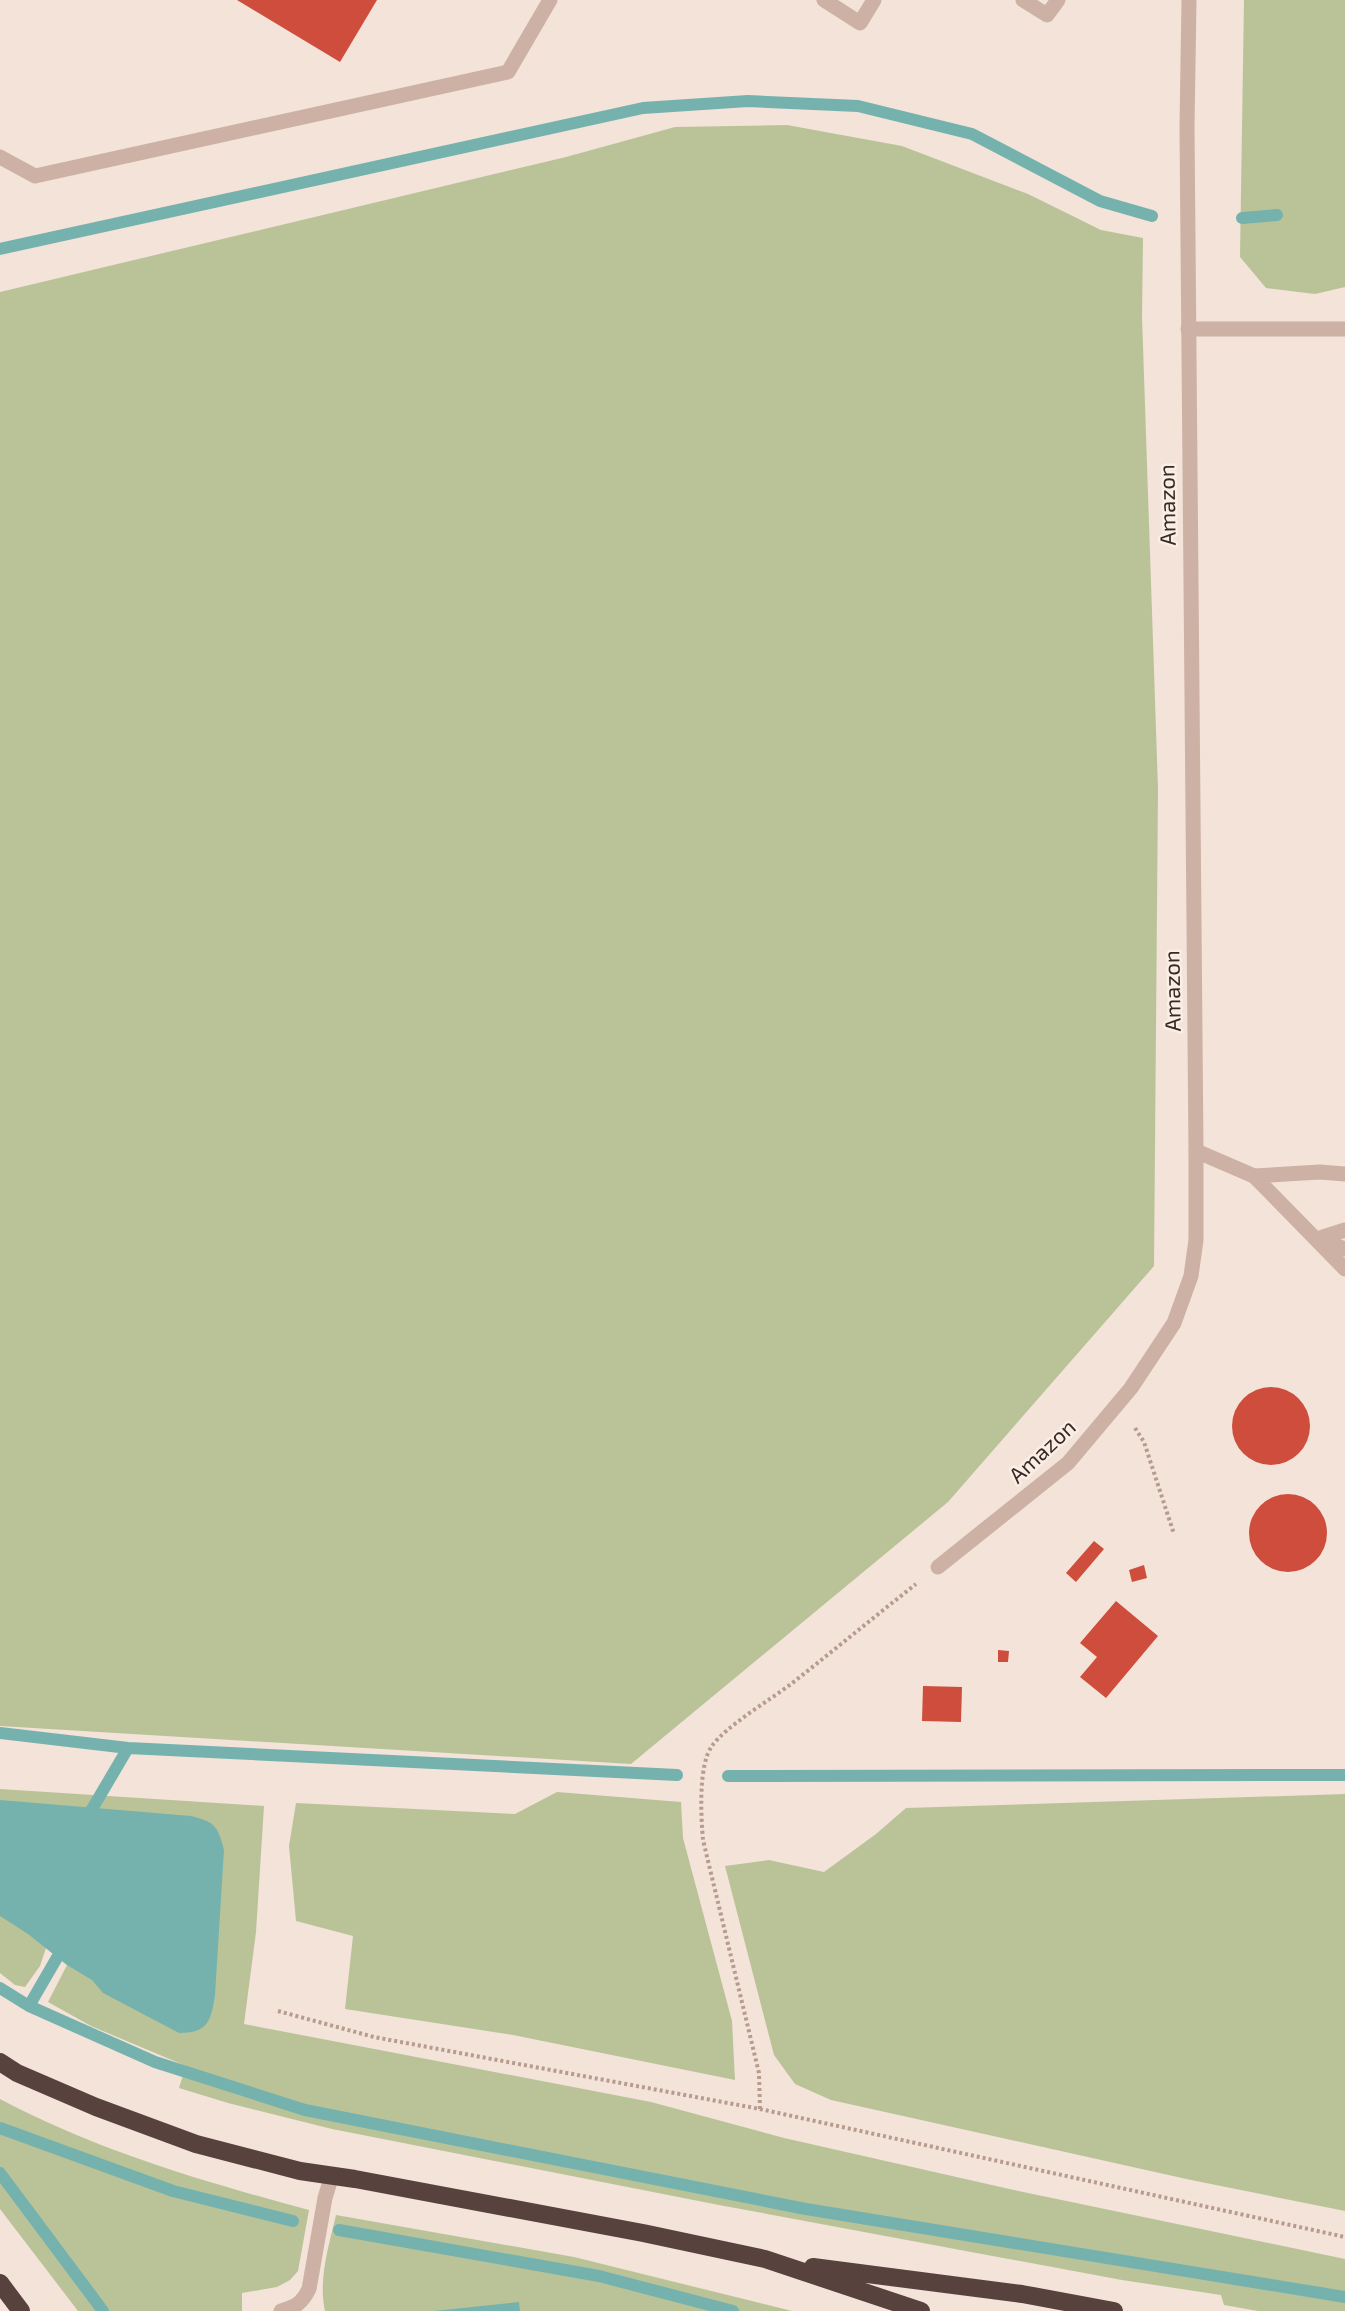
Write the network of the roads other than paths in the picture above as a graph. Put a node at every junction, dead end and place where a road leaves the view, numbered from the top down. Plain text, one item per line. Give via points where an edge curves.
1 (550, 0) edge
2 (825, 0) edge
3 (874, 0) edge
4 (1023, 0) edge
5 (1059, 0) edge
6 (1189, 0) edge
7 (0, 157) edge
8 (1345, 328) edge
9 (1188, 329) junction
10 (1196, 1151) junction
11 (1345, 1174) edge
12 (1254, 1176) junction
13 (1345, 1230) edge
14 (1317, 1239) junction
15 (1345, 1250) edge
16 (1345, 1269) edge
17 (938, 1567) road end
18 (0, 2062) edge
19 (332, 2175) junction
20 (771, 2261) junction
21 (0, 2283) edge
22 (21, 2311) edge
23 (281, 2311) edge
24 (921, 2311) edge
25 (1114, 2311) edge

1 - 7 street via 508,72 35,176
2 - 3 street via 860,22
4 - 5 street via 1047,15
6 - 9 street, Amazon
8 - 9 street
9 - 10 street, Amazon
10 - 12 street
10 - 17 street, Amazon via 1196,1240 1191,1276 1174,1323 1131,1388 1068,1463
11 - 12 street
12 - 14 street
13 - 14 street
14 - 15 street
14 - 16 street
18 - 19 highway via 96,2107 196,2144 300,2171
19 - 20 highway
19 - 23 street via 309,2289 296,2307
20 - 24 highway
20 - 25 highway via 1022,2294
21 - 22 highway

